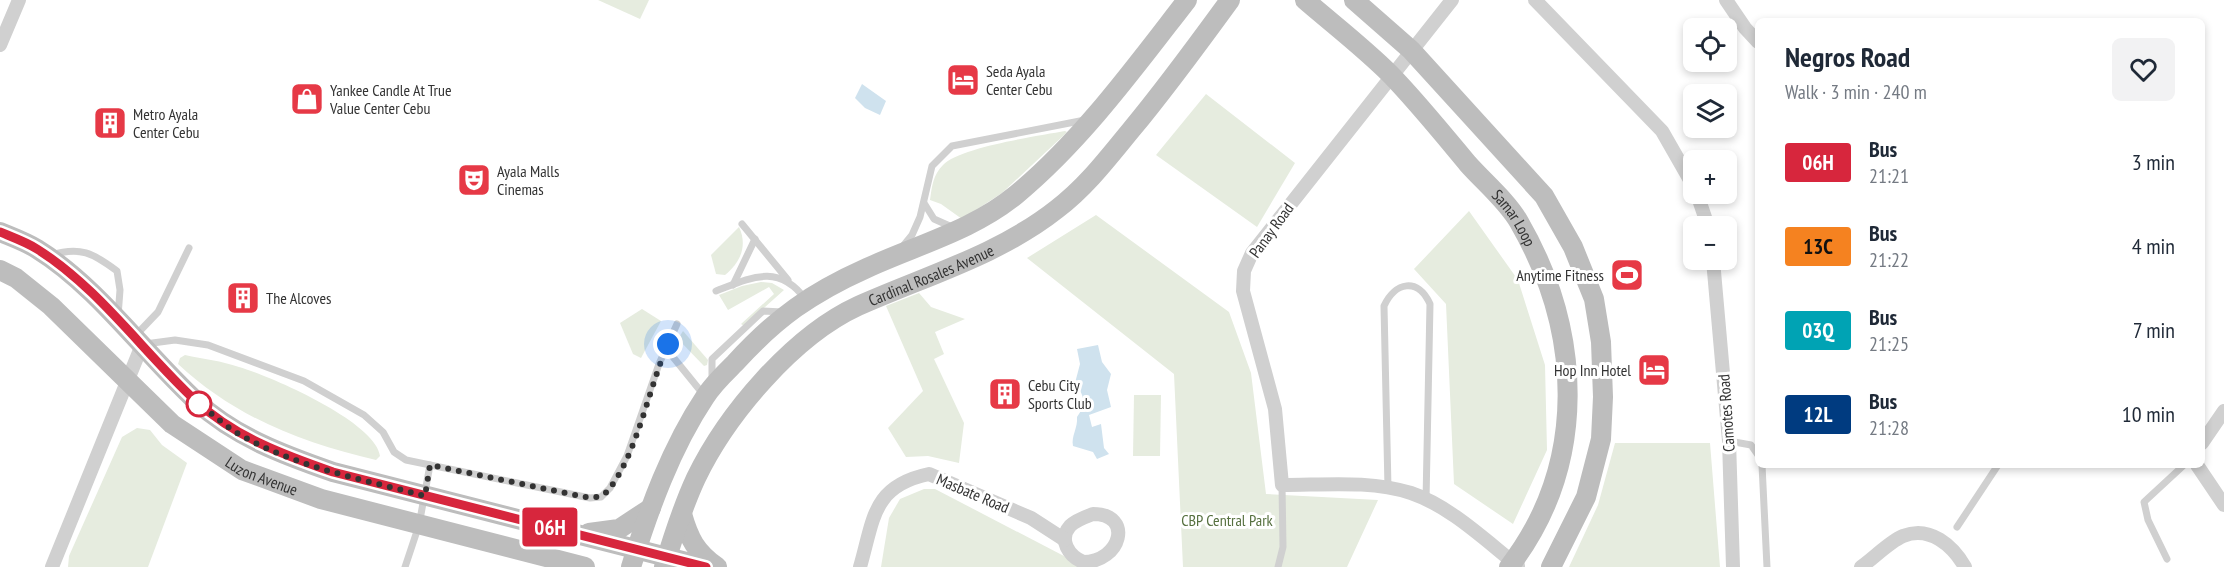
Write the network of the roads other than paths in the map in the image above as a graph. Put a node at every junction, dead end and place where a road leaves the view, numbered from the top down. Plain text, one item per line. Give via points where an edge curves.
1 (19, 0) edge
2 (1188, 0) edge
3 (1230, 0) edge
4 (1305, 0) edge
5 (1354, 0) edge
6 (1452, 0) edge
7 (1535, 0) edge
8 (1726, 0) edge
9 (1755, 39) edge
10 (0, 45) edge
11 (1411, 50) junction
12 (1390, 75) junction
13 (1093, 118) junction
14 (1683, 168) edge
15 (924, 203) junction
16 (742, 224) dead end
17 (960, 229) junction
18 (0, 232) edge
19 (755, 239) junction
20 (189, 248) dead end
21 (895, 255) junction
22 (47, 256) junction
23 (0, 270) edge
24 (1714, 270) edge
25 (788, 280) junction
26 (733, 285) junction
27 (716, 291) dead end
28 (806, 300) junction
29 (118, 321) junction
30 (677, 324) dead end
31 (138, 341) junction
32 (674, 357) dead end
33 (127, 381) junction
34 (708, 392) junction
35 (2224, 411) edge
36 (2205, 439) edge
37 (1729, 441) junction
38 (1755, 451) edge
39 (430, 465) junction
40 (1762, 468) edge
41 (1996, 468) edge
42 (2181, 468) edge
43 (2199, 468) edge
44 (1282, 485) junction
45 (1388, 488) junction
46 (425, 496) junction
47 (1426, 500) junction
48 (2224, 505) edge
49 (651, 508) junction
50 (682, 514) junction
51 (419, 525) junction
52 (1957, 527) dead end
53 (569, 532) junction
54 (1065, 540) junction
55 (633, 558) edge
56 (2167, 558) dead end
57 (665, 562) edge
58 (567, 564) edge
59 (1089, 565) edge
60 (1514, 565) edge
61 (52, 567) edge
62 (405, 567) edge
63 (585, 567) edge
64 (706, 567) edge
65 (717, 567) edge
66 (860, 567) edge
67 (1278, 567) edge
68 (1551, 567) edge
69 (1733, 567) edge
70 (1767, 567) edge
71 (1861, 567) edge
72 (1965, 567) edge

1 - 10 street
2 - 13 street, Cardinal Rosales Avenue
3 - 50 street, Cardinal Rosales Avenue via 1173,79 1094,175 1059,208 1003,243 855,307 808,335 737,411 714,443
4 - 12 street, Samar Loop
5 - 11 street
6 - 11 street
7 - 14 street via 1662,131
8 - 9 street
11 - 12 street
11 - 68 street via 1544,196 1574,247 1594,299 1604,397 1601,439 1586,497
12 - 44 street, Panay Road via 1252,253 1244,271 1243,291 1275,409
12 - 60 street, Samar Loop via 1518,220 1556,303 1565,346 1567,433 1553,483
13 - 15 lane via 952,146 932,166
13 - 17 street, Cardinal Rosales Avenue via 1017,194
15 - 17 lane via 934,219
15 - 21 lane via 912,235
16 - 19 lane
17 - 21 street, Cardinal Rosales Avenue
18 - 22 street, Luzon Avenue
19 - 25 lane
19 - 26 lane
20 - 31 lane via 158,312
21 - 28 street, Cardinal Rosales Avenue
22 - 29 street, Luzon Avenue
22 - 29 lane via 69,250 96,255 117,271
23 - 33 street, Luzon Avenue via 51,306
24 - 37 street, Camotes Road
25 - 26 lane via 765,276
25 - 28 lane
26 - 27 lane
28 - 34 street, Cardinal Rosales Avenue via 753,343
29 - 31 street, Luzon Avenue
30 - 39 lane via 627,456 610,488 601,496 590,498 543,490
31 - 33 street
31 - 39 lane via 176,340 208,345 304,381 364,416 383,432 399,457
31 - 46 street, Luzon Avenue via 197,402 237,433 333,472
32 - 34 lane
33 - 51 street, Luzon Avenue via 172,424 242,470 321,499
33 - 61 street
34 - 49 street, Cardinal Rosales Avenue via 667,468
35 - 36 street
37 - 38 lane via 1751,445
37 - 69 street, Camotes Road
39 - 46 lane
40 - 70 lane
41 - 52 lane
42 - 56 lane via 2144,502 2148,520
43 - 48 street
44 - 45 street
44 - 67 lane, Panay Road via 1283,547
45 - 47 street
45 - 47 lane via 1384,306 1397,287 1414,286 1425,292 1430,304
46 - 51 lane
46 - 53 street, Luzon Avenue
47 - 60 street
49 - 53 street via 619,529
49 - 55 street, Cardinal Rosales Avenue
50 - 57 street, Cardinal Rosales Avenue
50 - 65 street via 691,544
51 - 58 street, Luzon Avenue
51 - 62 lane
53 - 55 street, Luzon Avenue
54 - 59 street via 1070,554
54 - 59 street via 1070,526 1093,514 1114,522 1119,536 1114,550
54 - 66 street, Masbate Road via 1031,518 929,474 911,477 880,501
55 - 57 street
57 - 64 street
58 - 63 street, Luzon Avenue
71 - 72 street via 1904,536 1928,533 1949,544

